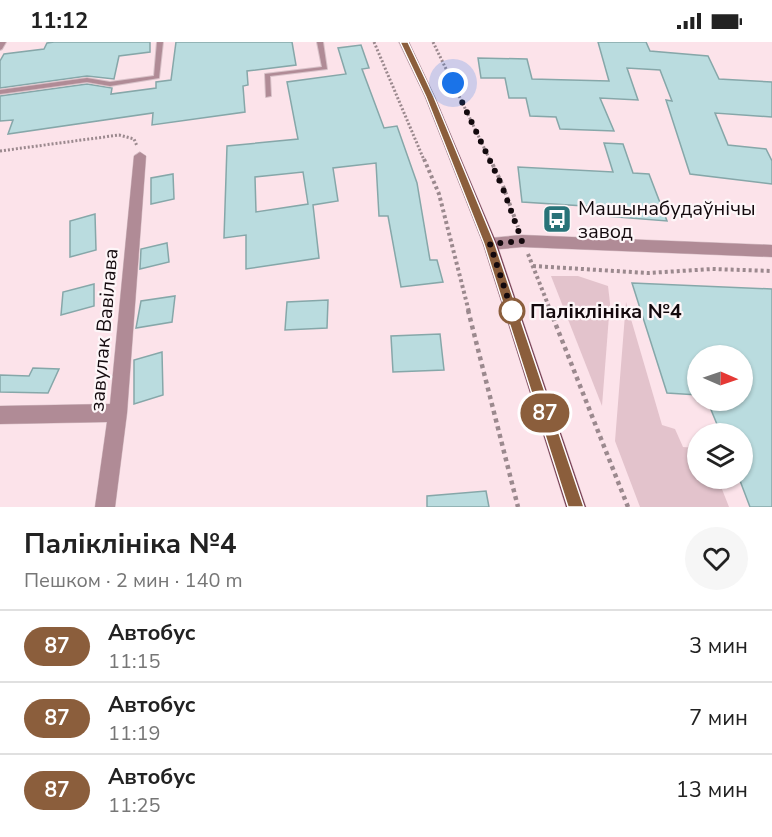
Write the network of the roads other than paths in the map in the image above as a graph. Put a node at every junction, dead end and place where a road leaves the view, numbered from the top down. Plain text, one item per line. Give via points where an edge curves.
1 (3, 42) edge
2 (160, 42) edge
3 (320, 42) edge
4 (404, 42) edge
5 (0, 48) edge
6 (0, 92) edge
7 (268, 96) dead end
8 (140, 156) road end
9 (490, 244) junction
10 (772, 251) edge
11 (118, 413) junction
12 (0, 415) edge
13 (105, 507) edge
14 (576, 507) edge

1 - 5 lane
2 - 6 lane via 157,77 110,84 87,80
3 - 7 lane via 326,68 267,75
4 - 9 main road
8 - 11 street, завулак Вавілава
9 - 10 street via 522,241
9 - 14 main road
11 - 12 street
11 - 13 street, завулак Вавілава

